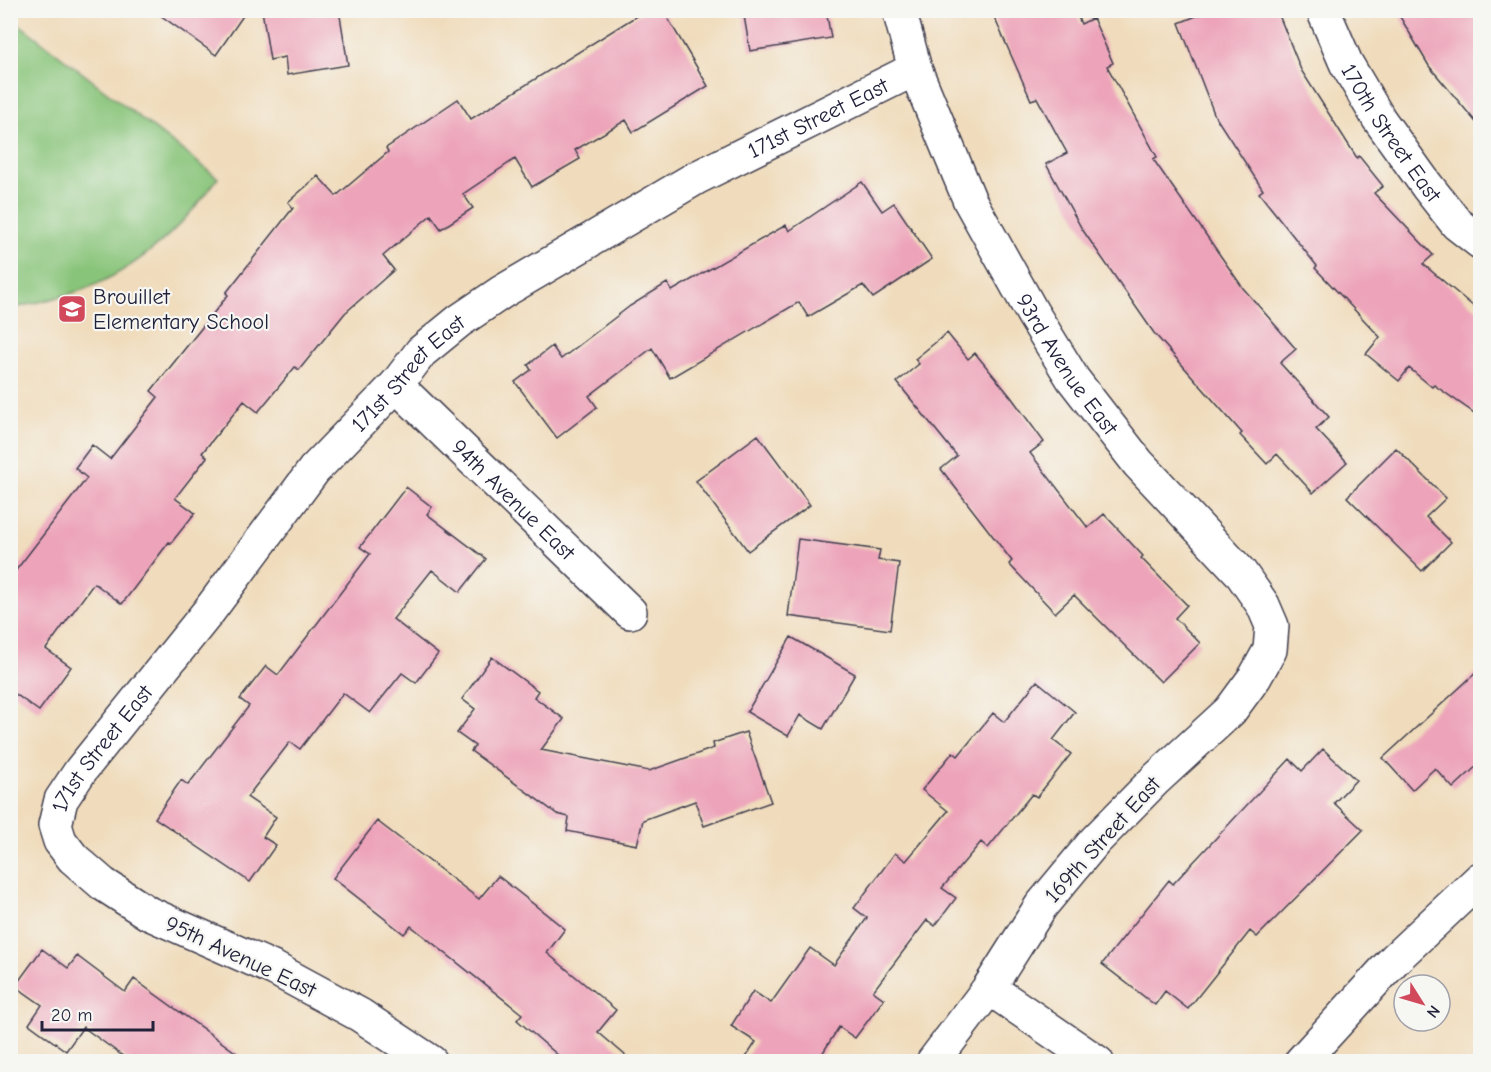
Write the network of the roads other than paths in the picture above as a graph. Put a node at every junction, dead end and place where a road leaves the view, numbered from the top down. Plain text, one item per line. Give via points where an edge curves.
1 (899, 10) edge
2 (1323, 10) edge
3 (915, 69) junction
4 (1480, 242) edge
5 (396, 385) junction
6 (630, 612) dead end
7 (1272, 626) joint
8 (60, 841) joint
9 (1480, 879) edge
10 (989, 987) junction
11 (431, 1062) edge
12 (933, 1062) edge
13 (1097, 1062) edge
14 (1300, 1062) edge

1 - 3 street, 93rd Avenue East
2 - 4 street, 170th Street East via 1346,63 1379,119 1457,224
3 - 5 street, 171st Street East via 696,178 502,292 421,352
3 - 7 street, 93rd Avenue East via 970,201 1073,379 1138,463 1240,572
5 - 6 street, 94th Avenue East
5 - 8 street, 171st Street East via 314,470 81,770 61,800 55,825
7 - 10 street, 169th Street East via 1270,650 1230,711 1095,842 1041,906
8 - 11 street, 95th Avenue East via 103,885 148,913 285,974 360,1015
9 - 14 street via 1395,959
10 - 12 street, 169th Street East
10 - 13 street

